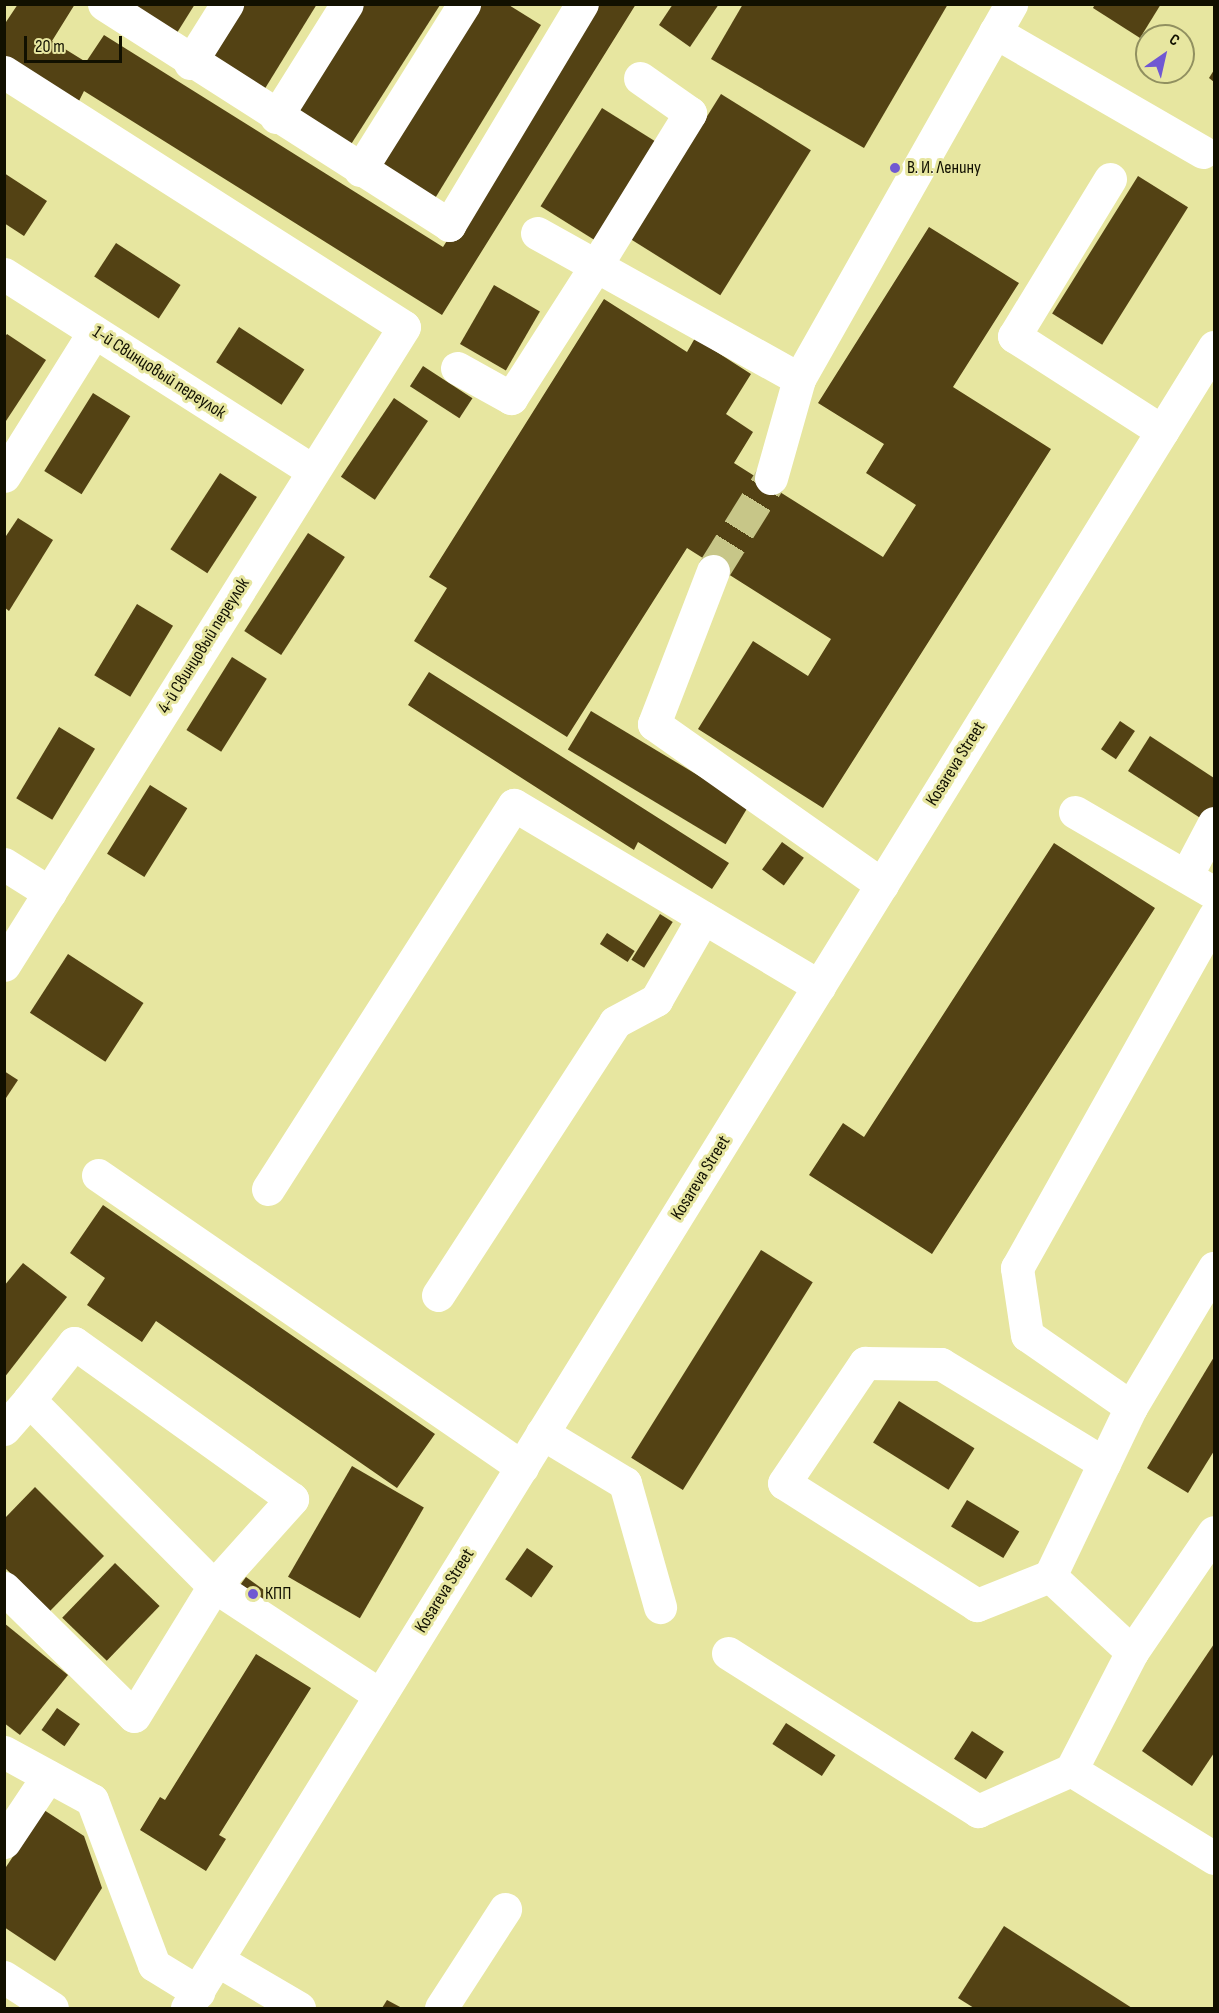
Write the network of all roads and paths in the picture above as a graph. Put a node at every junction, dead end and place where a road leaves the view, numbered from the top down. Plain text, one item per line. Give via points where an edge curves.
1 (104, 4) edge
2 (227, 4) edge
3 (347, 4) edge
4 (464, 4) edge
5 (571, 8) edge
6 (1003, 18) edge
7 (190, 63) junction
8 (4, 72) edge
9 (640, 78) dead end
10 (276, 117) junction
11 (1203, 152) dead end
12 (360, 170) junction
13 (1110, 179) dead end
14 (537, 233) dead end
15 (595, 267) junction
16 (4, 274) edge
17 (94, 332) junction
18 (1215, 347) edge
19 (457, 368) dead end
20 (799, 379) junction
21 (1162, 431) junction
22 (313, 471) junction
23 (4, 476) edge
24 (771, 478) tunnel mouth
25 (713, 571) tunnel mouth
26 (1076, 812) dead end
27 (1215, 823) edge
28 (4, 864) edge
29 (1186, 876) junction
30 (882, 885) junction
31 (50, 893) junction
32 (1215, 893) edge
33 (1215, 917) edge
34 (703, 918) junction
35 (4, 965) edge
36 (819, 986) junction
37 (98, 1175) dead end
38 (268, 1189) dead end
39 (1215, 1268) edge
40 (438, 1295) dead end
41 (29, 1400) junction
42 (1131, 1407) junction
43 (4, 1429) edge
44 (542, 1433) junction
45 (1104, 1463) junction
46 (522, 1467) junction
47 (1215, 1532) edge
48 (1050, 1576) junction
49 (214, 1586) junction
50 (4, 1588) edge
51 (660, 1607) dead end
52 (1132, 1652) junction
53 (728, 1653) dead end
54 (380, 1695) junction
55 (4, 1752) edge
56 (1071, 1770) junction
57 (48, 1776) junction
58 (4, 1842) edge
59 (1215, 1858) edge
60 (505, 1909) dead end
61 (217, 1960) junction
62 (4, 1977) edge
63 (193, 2000) edge
64 (41, 2005) edge
65 (299, 2008) edge
66 (441, 2008) edge

1 - 7 street
2 - 7 street
3 - 10 street
4 - 12 street
5 - 12 street via 448,225
6 - 11 street
6 - 20 street
7 - 10 street
8 - 22 street, 4-й Свинцовый переулок via 404,327
9 - 15 street via 690,113
10 - 12 street
13 - 21 street via 1014,336
14 - 15 street
15 - 19 street via 512,399
15 - 20 street
16 - 17 street, 1-й Свинцовый переулок
17 - 22 street, 1-й Свинцовый переулок
17 - 23 street
18 - 21 street, Kosareva Street
20 - 24 street
21 - 30 street, Kosareva Street
22 - 31 street, 4-й Свинцовый переулок
25 - 30 street via 654,724
26 - 29 street
27 - 29 street
28 - 31 street
29 - 32 street
30 - 36 street, Kosareva Street
31 - 35 street, 4-й Свинцовый переулок
33 - 42 street via 1017,1268 1027,1335
34 - 36 street
34 - 38 street via 514,805
34 - 40 street via 656,1000 615,1022
36 - 44 street, Kosareva Street
37 - 46 street
39 - 42 street
41 - 43 street
41 - 49 street
41 - 49 street via 74,1343 291,1499
42 - 45 street
44 - 46 street, Kosareva Street
44 - 51 street via 626,1483
45 - 48 street
45 - 48 street via 941,1364 865,1363 784,1483 977,1605
46 - 54 street, Kosareva Street
47 - 52 street
48 - 52 street
49 - 50 street via 134,1716
49 - 54 street
52 - 56 street
53 - 56 street via 978,1811
54 - 61 street, Kosareva Street
55 - 57 street
56 - 59 street
57 - 58 street
57 - 63 street via 92,1800 154,1965
60 - 66 street
61 - 63 street, Kosareva Street
61 - 65 street
62 - 64 street

